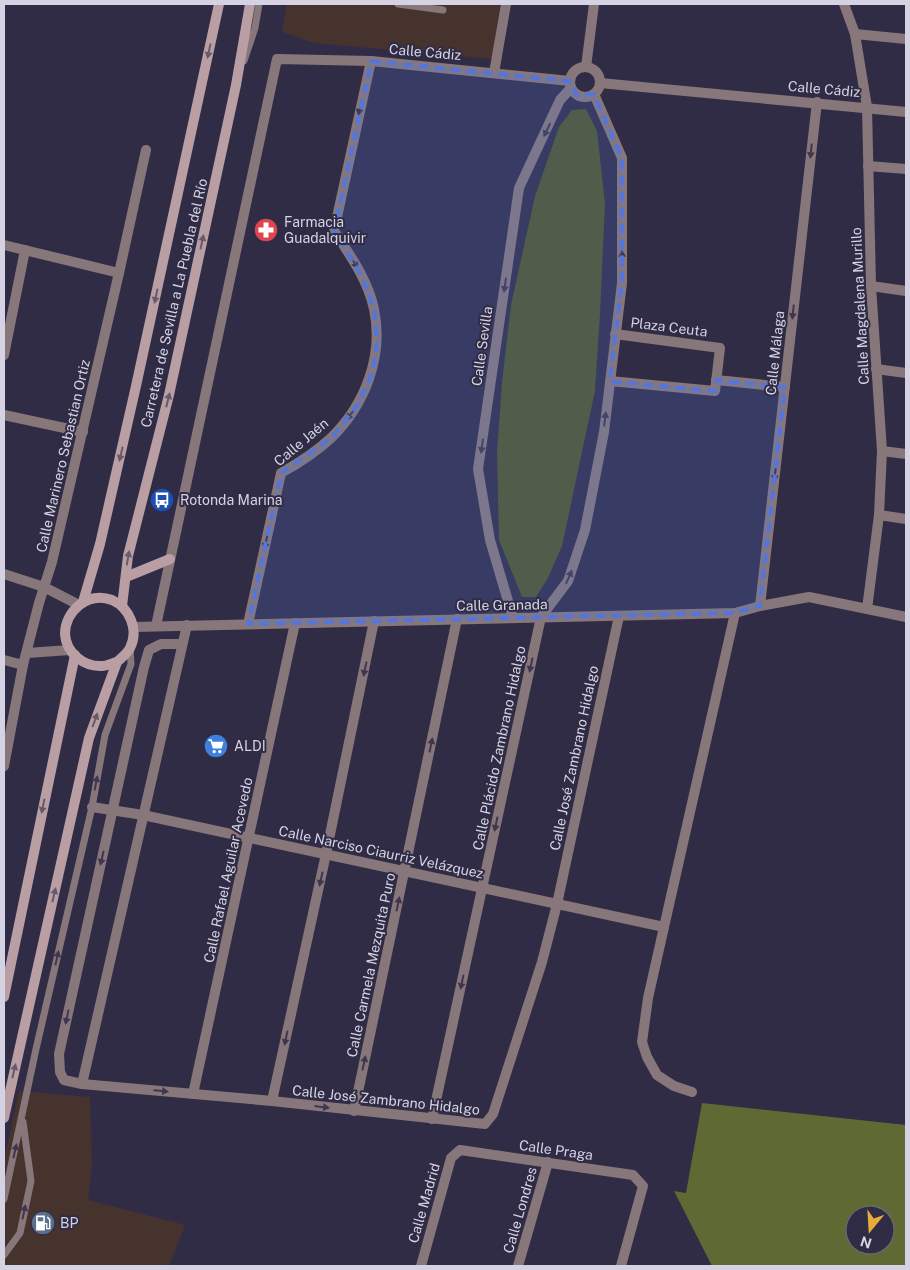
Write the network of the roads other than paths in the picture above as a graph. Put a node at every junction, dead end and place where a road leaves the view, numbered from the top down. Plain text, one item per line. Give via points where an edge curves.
1 (219, 4) edge
2 (250, 4) edge
3 (259, 4) edge
4 (398, 4) edge
5 (506, 4) edge
6 (594, 4) edge
7 (844, 4) edge
8 (443, 10) dead end
9 (855, 34) junction
10 (906, 39) edge
11 (371, 61) junction
12 (586, 67) junction
13 (494, 73) junction
14 (600, 83) junction
15 (570, 84) junction
16 (236, 86) junction
17 (594, 94) junction
18 (817, 102) junction
19 (867, 107) junction
20 (906, 112) edge
21 (146, 150) dead end
22 (868, 166) junction
23 (906, 169) edge
24 (4, 245) edge
25 (25, 250) junction
26 (119, 273) junction
27 (871, 286) junction
28 (906, 291) edge
29 (616, 334) junction
30 (4, 355) edge
31 (876, 369) junction
32 (906, 373) edge
33 (716, 380) junction
34 (610, 381) junction
35 (785, 387) junction
36 (4, 415) edge
37 (82, 432) junction
38 (882, 451) junction
39 (906, 454) edge
40 (879, 515) junction
41 (906, 519) edge
42 (170, 558) junction
43 (4, 574) edge
44 (126, 577) junction
45 (44, 587) junction
46 (81, 604) junction
47 (122, 606) junction
48 (760, 606) junction
49 (867, 609) junction
50 (735, 613) junction
51 (619, 616) junction
52 (541, 617) junction
53 (906, 617) edge
54 (514, 618) junction
55 (457, 619) junction
56 (374, 621) junction
57 (295, 623) junction
58 (248, 624) junction
59 (187, 625) junction
60 (156, 626) junction
61 (133, 627) junction
62 (182, 644) junction
63 (130, 647) junction
64 (72, 653) junction
65 (27, 654) junction
66 (4, 660) edge
67 (116, 662) junction
68 (23, 665) junction
69 (4, 766) edge
70 (92, 807) junction
71 (113, 810) junction
72 (143, 815) junction
73 (249, 838) junction
74 (326, 854) junction
75 (405, 871) junction
76 (482, 888) junction
77 (556, 904) junction
78 (664, 927) junction
79 (4, 997) edge
80 (82, 1084) junction
81 (692, 1092) dead end
82 (193, 1094) junction
83 (272, 1101) junction
84 (354, 1111) junction
85 (22, 1115) junction
86 (4, 1118) edge
87 (432, 1119) junction
88 (460, 1150) joint
89 (548, 1162) junction
90 (4, 1199) edge
91 (4, 1255) edge
92 (421, 1266) edge
93 (518, 1266) edge
94 (621, 1266) edge

1 -> 46 main road, Carretera de Sevilla a La Puebla del Río via 100,544
2 - 16 main road, Carretera de Sevilla a La Puebla del Río
3 - 16 lane via 255,28
4 - 8 lane
5 - 13 street
6 - 12 street
7 - 9 street, Calle Magdalena Murillo
9 - 10 street
9 - 19 street, Calle Magdalena Murillo
11 - 13 street, Calle Cádiz
11 - 42 street, Calle Cádiz via 277,60
11 -> 58 street, Calle Jaén via 334,231 362,277 374,309 377,343 372,373 358,405 332,437 311,455 281,473
12 - 14 street via 598,75
12 - 15 street via 572,73
13 - 15 street, Calle Cádiz
14 - 17 street
14 - 18 street, Calle Cádiz
15 - 17 street via 577,95
15 -> 54 street, Calle Sevilla via 519,188 478,469 490,540
44 -> 16 main road, Carretera de Sevilla a La Puebla del Río via 128,556 169,395
29 -> 17 street via 622,283 622,158
18 - 19 street, Calle Cádiz
18 -> 35 street, Calle Málaga
19 - 20 street, Calle Cádiz
19 - 22 street, Calle Magdalena Murillo
21 - 26 street, Calle Marinero Sebastian Ortiz
22 - 23 street
22 - 27 street, Calle Magdalena Murillo
24 - 25 street
25 - 26 street
25 - 30 street
26 - 37 street, Calle Marinero Sebastian Ortiz
27 - 28 street
27 - 31 street, Calle Magdalena Murillo
29 - 33 street, Plaza Ceuta via 720,348
29 - 34 street
31 - 32 street
31 - 38 street, Calle Magdalena Murillo
33 - 34 street via 715,391
33 - 35 street
52 -> 34 street via 568,581 585,530 604,432
35 -> 48 street, Calle Málaga
36 - 37 street
37 - 45 street, Calle Marinero Sebastian Ortiz
38 - 39 street
38 - 40 street, Calle Magdalena Murillo
40 - 41 street
40 - 49 street, Calle Magdalena Murillo
42 - 44 main road
42 - 60 street
43 - 45 street
44 - 47 main road, Carretera de Sevilla a La Puebla del Río
45 - 46 street
45 - 65 street, Calle Marinero Sebastian Ortiz
46 - 47 main road via 102,598
46 - 64 main road via 68,618 65,635
47 - 61 main road via 130,615
48 - 49 street, Calle Granada via 809,597
48 - 50 street, Calle Granada
49 - 53 street, Calle Granada
50 - 51 street, Calle Granada
50 - 78 street
51 - 52 street, Calle Granada
51 - 77 street, Calle José Zambrano Hidalgo
52 - 54 street, Calle Granada
52 -> 76 street, Calle Plácido Zambrano Hidalgo
54 - 55 street, Calle Granada
55 - 56 street, Calle Granada
75 -> 55 street, Calle Carmela Mezquita Puro
56 - 57 street, Calle Granada
56 -> 74 street
57 - 58 street, Calle Granada
57 - 73 street, Calle Rafael Aguilar Acevedo
58 - 59 street, Calle Granada
59 - 60 street, Calle Granada
59 - 62 street
60 - 61 street, Calle Granada
61 - 63 main road
62 - 71 street via 161,644 149,650
62 - 72 street
63 - 67 main road
70 -> 63 lane via 105,735 130,664
64 - 65 street
64 - 67 main road via 91,665
64 -> 79 main road
65 - 68 street, Calle Marinero Sebastian Ortiz
66 - 68 street
86 -> 67 main road via 88,738
68 - 69 street, Calle Marinero Sebastian Ortiz
70 - 71 street, Calle Narciso Ciaurriz Velázquez
85 -> 70 lane
71 - 72 street, Calle Narciso Ciaurriz Velázquez
71 -> 80 street, Calle José Zambrano Hidalgo via 59,1054 64,1080
72 - 73 street, Calle Narciso Ciaurriz Velázquez
72 - 80 street
73 - 74 street, Calle Narciso Ciaurriz Velázquez
73 - 82 street, Calle Rafael Aguilar Acevedo
74 - 75 street, Calle Narciso Ciaurriz Velázquez
74 -> 83 street
75 - 76 street, Calle Narciso Ciaurriz Velázquez
84 -> 75 street, Calle Carmela Mezquita Puro
76 - 77 street, Calle Narciso Ciaurriz Velázquez
76 -> 87 street, Calle Plácido Zambrano Hidalgo
77 - 78 street, Calle Narciso Ciaurriz Velázquez
77 - 87 street, Calle José Zambrano Hidalgo via 542,962 493,1114 485,1124
78 - 81 street via 642,1042 657,1075
80 -> 82 street, Calle José Zambrano Hidalgo
82 - 83 street, Calle José Zambrano Hidalgo
83 -> 84 street, Calle José Zambrano Hidalgo
84 - 87 street, Calle José Zambrano Hidalgo
90 -> 85 lane
91 -> 85 lane via 20,1233 31,1181
88 - 89 street, Calle Praga
88 - 92 street, Calle Madrid via 451,1158
89 - 93 street, Calle Londres
89 - 94 street, Calle Praga via 633,1175 643,1186

